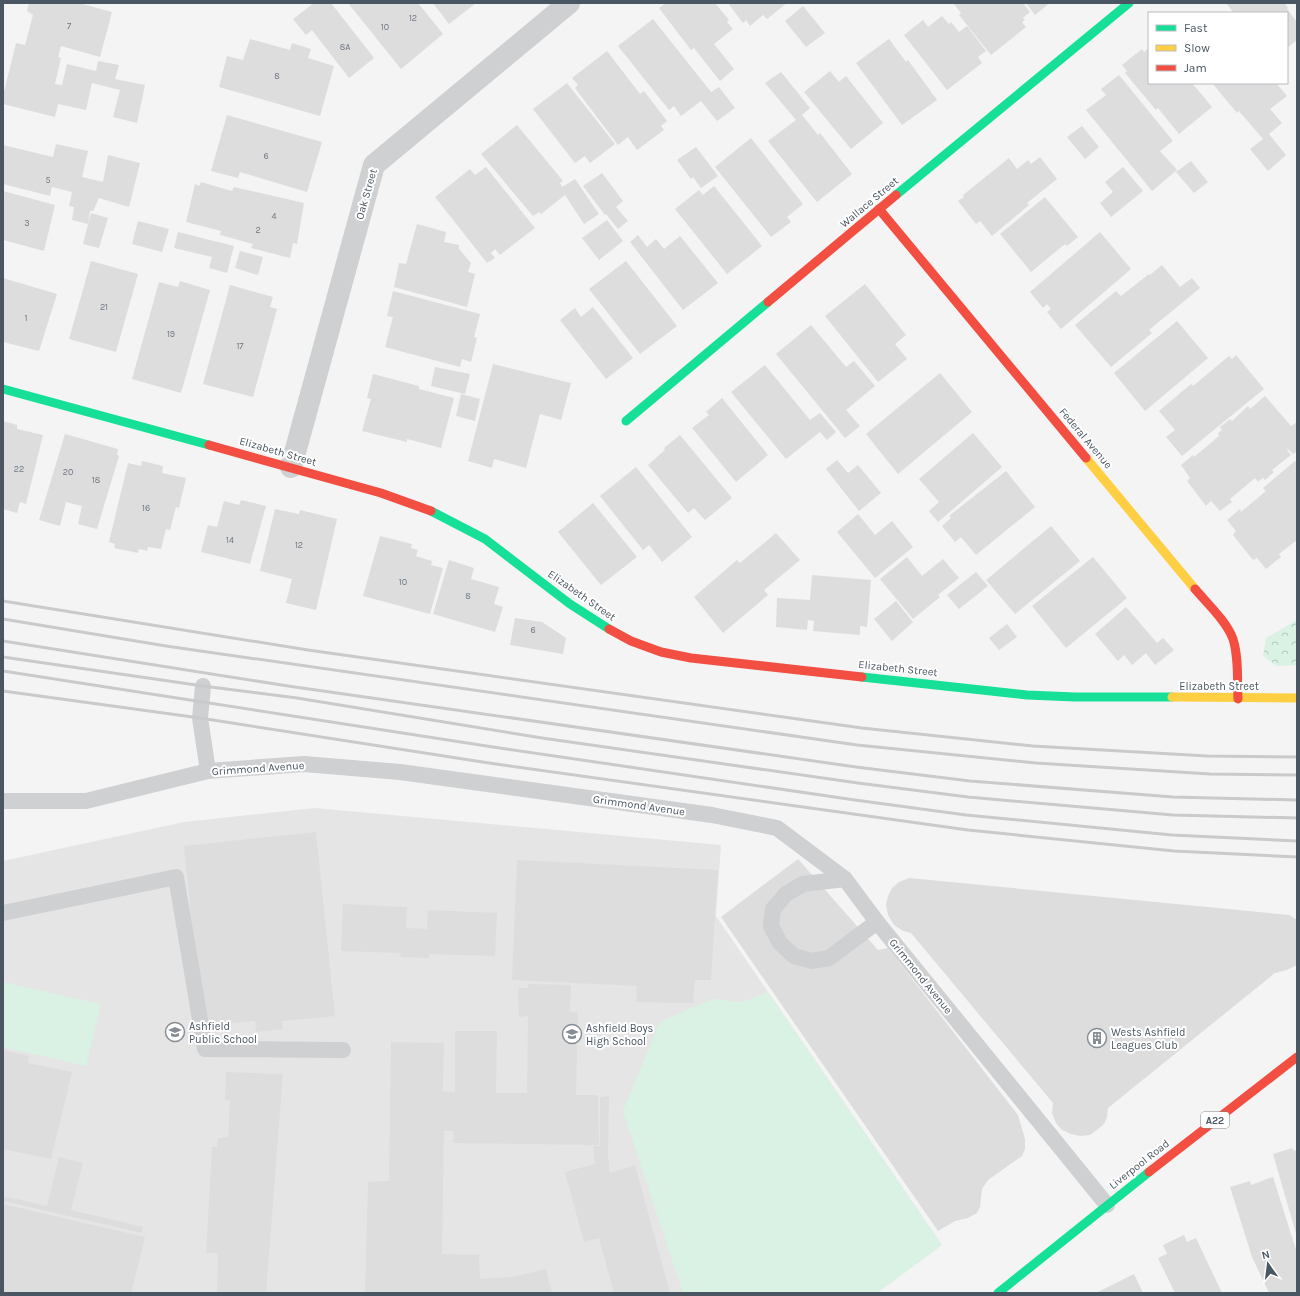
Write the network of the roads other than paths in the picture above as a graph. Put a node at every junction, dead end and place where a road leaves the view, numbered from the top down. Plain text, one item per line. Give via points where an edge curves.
1 (569, 3) edge
2 (1129, 3) edge
3 (879, 209) junction
4 (3, 389) edge
5 (626, 421) dead end
6 (291, 467) junction
7 (203, 686) dead end
8 (1297, 698) edge
9 (1238, 699) junction
10 (208, 771) junction
11 (3, 802) edge
12 (845, 879) junction
13 (3, 914) edge
14 (877, 922) junction
15 (343, 1050) dead end
16 (1297, 1057) edge
17 (1107, 1205) junction
18 (998, 1293) edge

1 - 6 street, Oak Street via 374,165
2 - 3 main road, Wallace Street
3 - 5 main road, Wallace Street
3 - 9 main road, Federal Avenue via 1226,626 1233,639 1236,654
4 - 6 main road, Elizabeth Street
6 - 9 main road, Elizabeth Street via 428,509 485,539 601,625 631,641 661,652 691,658 1027,695
7 - 10 lane via 200,718
8 - 9 main road, Elizabeth Street
10 - 11 lane, Grimmond Avenue via 86,800
10 - 12 lane, Grimmond Avenue via 304,764 400,772 712,815 777,828
12 - 14 lane, Grimmond Avenue
12 - 14 lane via 803,884 786,894 773,909 771,926 780,943 794,956 812,961 830,958
13 - 15 lane via 176,878 205,1049
14 - 17 lane, Grimmond Avenue
16 - 17 main road, Liverpool Road / A22
17 - 18 main road, Liverpool Road / A22

